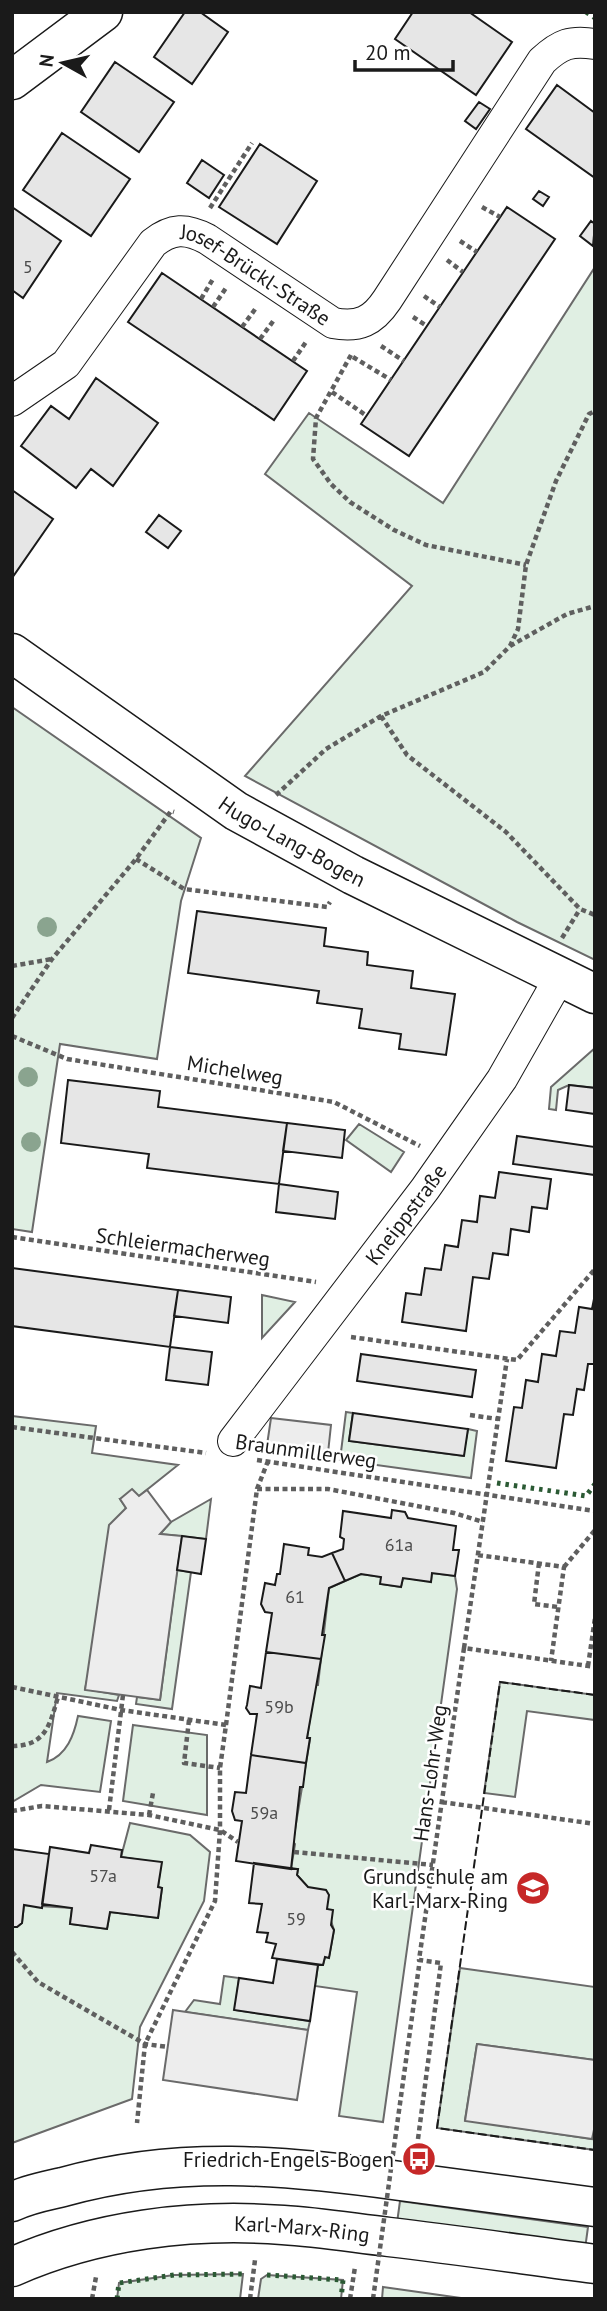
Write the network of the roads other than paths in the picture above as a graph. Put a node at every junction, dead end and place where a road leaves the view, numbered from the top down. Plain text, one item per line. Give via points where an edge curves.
1 (103, 12) edge
2 (595, 44) edge
3 (12, 80) edge
4 (12, 401) edge
5 (12, 653) edge
6 (560, 977) junction
7 (595, 994) edge
8 (230, 1451) road end
9 (12, 2202) edge
10 (595, 2207) edge
11 (595, 2264) edge
12 (12, 2267) edge

1 - 3 main road
2 - 4 street, Josef-Brückl-Straße via 576,41 554,49 542,61 382,307 368,321 347,326 333,323 194,232 178,230 153,243 66,364
5 - 6 main road, Hugo-Lang-Bogen via 236,811 353,875
6 - 7 main road, Hugo-Lang-Bogen
6 - 8 street, Kneippstraße via 502,1079
9 - 10 main road via 132,2171 235,2164 313,2169
11 - 12 main road, Karl-Marx-Ring via 283,2225 209,2223 93,2239

